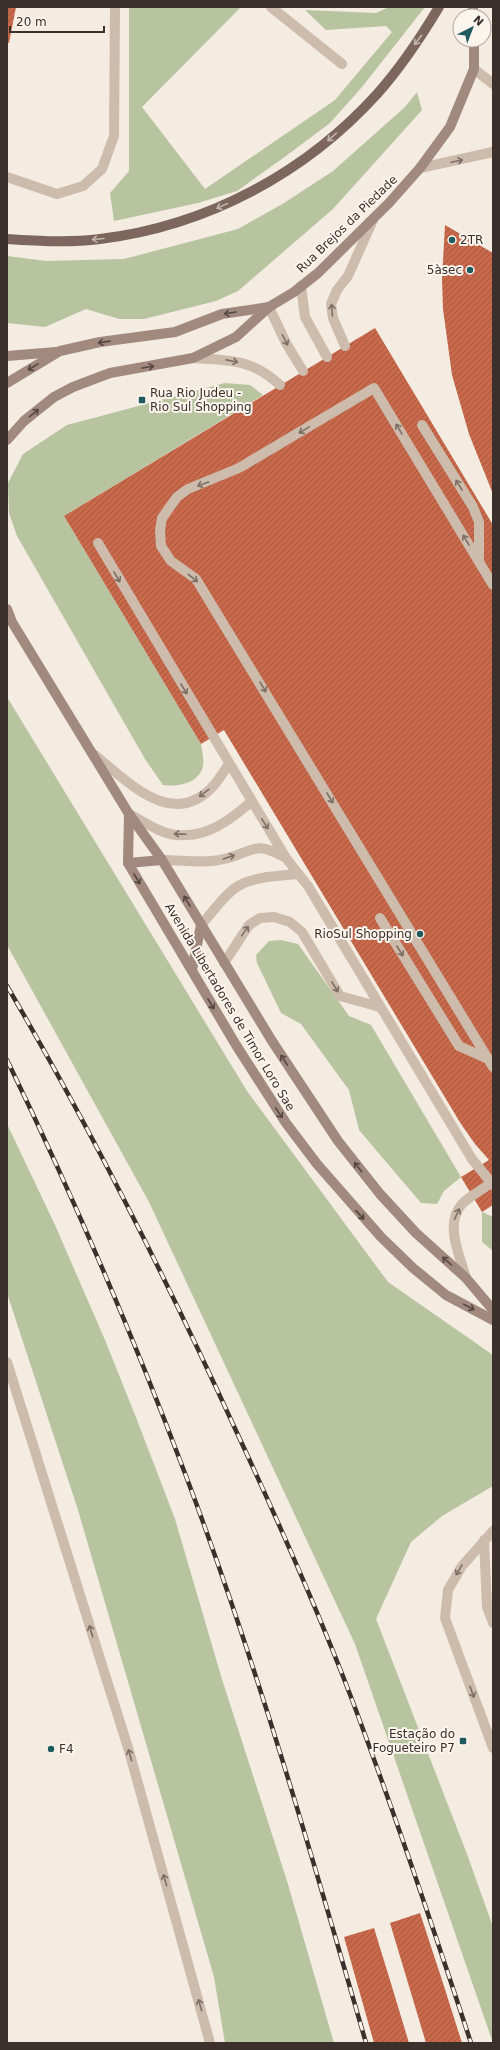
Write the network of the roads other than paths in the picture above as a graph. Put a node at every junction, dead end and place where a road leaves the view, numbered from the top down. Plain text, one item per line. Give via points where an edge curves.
1 (115, 7) edge
2 (271, 7) edge
3 (439, 7) edge
4 (474, 48) edge
5 (342, 64) dead end
6 (474, 70) junction
7 (493, 84) edge
8 (493, 152) edge
9 (420, 168) junction
10 (7, 177) edge
11 (374, 220) junction
12 (7, 239) edge
13 (301, 286) junction
14 (269, 307) junction
15 (345, 346) dead end
16 (60, 351) junction
17 (7, 356) edge
18 (327, 357) dead end
19 (193, 358) junction
20 (303, 371) dead end
21 (7, 382) edge
22 (280, 385) dead end
23 (422, 425) dead end
24 (7, 440) edge
25 (98, 543) dead end
26 (479, 561) junction
27 (493, 585) edge
28 (7, 609) edge
29 (10, 620) edge
30 (91, 751) junction
31 (229, 764) junction
32 (251, 802) junction
33 (129, 814) junction
34 (286, 858) junction
35 (162, 860) junction
36 (128, 863) junction
37 (298, 874) junction
38 (380, 918) dead end
39 (201, 924) junction
40 (224, 963) junction
41 (192, 970) junction
42 (380, 1007) junction
43 (491, 1063) edge
44 (493, 1182) edge
45 (493, 1185) edge
46 (466, 1278) junction
47 (493, 1310) edge
48 (493, 1320) edge
49 (7, 1362) edge
50 (493, 1531) edge
51 (484, 1540) junction
52 (493, 1623) edge
53 (493, 1748) edge
54 (210, 2043) edge

1 - 10 street via 114,136 102,169 83,186 57,194
2 - 5 street
3 -> 12 main road via 378,93 351,120 319,148 247,194 196,218 146,232 100,239 53,242
4 - 6 main road, Rua Brejos da Piedade
6 - 7 street
6 - 9 main road, Rua Brejos da Piedade via 450,127
9 -> 8 street
9 - 11 main road, Rua Brejos da Piedade
11 - 13 main road, Rua Brejos da Piedade
15 -> 11 street via 333,318 331,304 337,290 348,276
13 - 14 main road, Rua Brejos da Piedade
13 - 18 street via 306,317
14 -> 16 main road, Rua Brejos da Piedade via 222,314 175,332 100,342
14 - 19 main road, Rua Brejos da Piedade via 236,337
14 -> 20 street
16 - 17 main road
16 -> 21 main road, Rua Brejos da Piedade
19 -> 22 street via 231,360 257,367
24 -> 19 main road, Rua Brejos da Piedade via 24,421 54,397 73,387 110,373
26 -> 23 street via 479,522 473,507
25 -> 31 street
26 - 27 street
26 -> 43 street via 374,388 239,468 188,489 169,506 162,518 160,530 161,546 171,561 196,580
28 - 29 main road, Avenida Libertadores de Timor Loro Sae
29 - 30 main road, Avenida Libertadores de Timor Loro Sae
31 -> 30 street via 214,785 201,796 187,803 174,805 160,802 144,793
30 - 33 main road, Avenida Libertadores de Timor Loro Sae
31 - 32 street
32 -> 33 street via 217,827 201,834 177,835
32 -> 34 street
33 - 35 main road, Avenida Libertadores de Timor Loro Sae
33 - 36 main road
35 -> 34 street via 224,859 255,848 265,848
34 - 37 street
35 - 36 main road
39 -> 35 main road, Avenida Libertadores de Timor Loro Sae
36 -> 41 main road, Avenida Libertadores de Timor Loro Sae
37 - 39 street via 240,885 229,893
37 - 42 street via 308,886
38 -> 43 street via 459,1046
39 - 40 main road, Avenida Libertadores de Timor Loro Sae
39 - 41 main road
40 -> 42 street via 249,925 260,918 274,917 290,922 302,932 340,996
46 -> 40 main road, Avenida Libertadores de Timor Loro Sae via 380,1194 338,1140 272,1042
41 -> 48 main road, Avenida Libertadores de Timor Loro Sae via 250,1069 282,1117 349,1204 392,1248 446,1295
42 - 45 street via 472,1159
46 -> 44 street via 453,1222 456,1212 470,1197
46 - 47 main road, Avenida Libertadores de Timor Loro Sae
54 -> 49 street via 129,1752
50 - 51 street
51 - 52 street via 487,1607
51 -> 53 street via 462,1566 448,1590 445,1618

